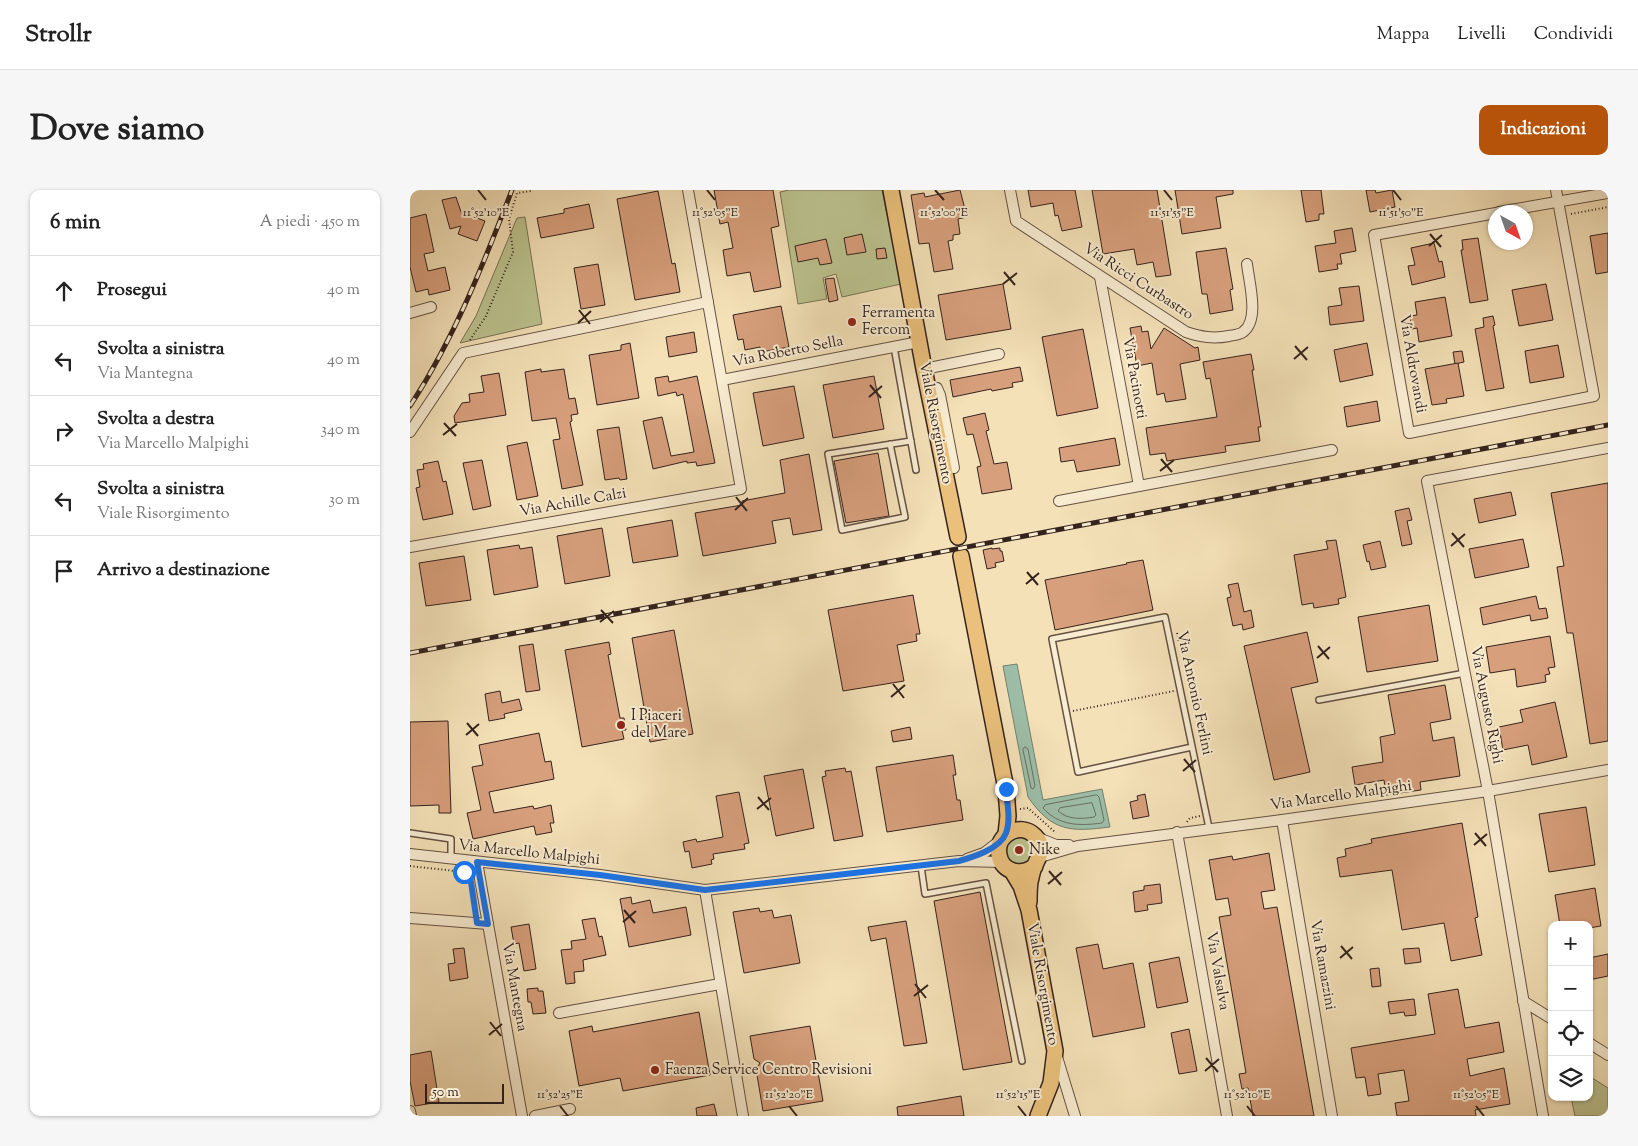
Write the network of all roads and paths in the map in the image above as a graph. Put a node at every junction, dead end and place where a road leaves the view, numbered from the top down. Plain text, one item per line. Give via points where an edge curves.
1 (688, 190) edge
2 (892, 190) edge
3 (1010, 190) edge
4 (1556, 190) edge
5 (531, 191) edge
6 (1608, 193) edge
7 (1558, 202) junction
8 (1533, 207) edge
9 (1608, 208) edge
10 (1488, 215) edge
11 (1561, 216) junction
12 (1247, 264) dead end
13 (1100, 276) junction
14 (708, 302) junction
15 (430, 308) dead end
16 (410, 313) edge
17 (920, 342) junction
18 (894, 347) junction
19 (462, 353) junction
20 (999, 354) dead end
21 (924, 369) junction
22 (722, 380) junction
23 (928, 387) junction
24 (410, 432) edge
25 (911, 441) junction
26 (890, 444) junction
27 (1608, 448) edge
28 (1332, 450) dead end
29 (954, 468) dead end
30 (916, 470) dead end
31 (1139, 486) junction
32 (741, 489) joint
33 (1059, 501) dead end
34 (958, 537) dead end
35 (410, 547) edge
36 (961, 556) dead end
37 (1178, 633) dead end
38 (1181, 651) dead end
39 (1465, 673) junction
40 (1180, 690) junction
41 (1319, 700) dead end
42 (1066, 712) junction
43 (1192, 747) junction
44 (1608, 770) edge
45 (1006, 789) junction
46 (1488, 791) junction
47 (1014, 810) junction
48 (1206, 815) junction
49 (1282, 820) junction
50 (1209, 828) junction
51 (1181, 829) junction
52 (410, 833) edge
53 (1031, 834) junction
54 (1060, 835) dead end
55 (1003, 837) junction
56 (1078, 846) junction
57 (410, 854) edge
58 (451, 859) junction
59 (959, 861) junction
60 (477, 862) junction
61 (1037, 862) junction
62 (410, 866) edge
63 (921, 866) junction
64 (1007, 867) junction
65 (469, 877) dead end
66 (705, 890) junction
67 (1029, 910) junction
68 (410, 918) edge
69 (488, 924) junction
70 (720, 984) junction
71 (1523, 1001) junction
72 (559, 1013) dead end
73 (1548, 1017) edge
74 (1593, 1046) edge
75 (1055, 1051) junction
76 (1608, 1055) edge
77 (1022, 1061) dead end
78 (570, 1109) dead end
79 (410, 1111) edge
80 (411, 1116) edge
81 (522, 1116) edge
82 (535, 1116) edge
83 (743, 1116) edge
84 (1038, 1116) edge
85 (1075, 1116) edge
86 (1227, 1116) edge
87 (1332, 1116) edge
88 (1543, 1116) edge

1 - 14 street, Via Roberto Sella
2 - 17 main road, Viale Risorgimento
3 - 13 street, Via Ricci Curbastro via 1016,221
4 - 7 street
5 - 19 path via 517,193 509,219 513,252 486,316
6 - 7 street, Via Aldrovandi
7 - 8 street, Via Aldrovandi
7 - 11 street
9 - 11 path
10 - 11 street, Via Aldrovandi via 1374,235 1409,434 1594,396
12 - 13 street, Via Ricci Curbastro via 1253,312 1250,324 1242,333 1218,338 1186,332
13 - 31 street, Via Pacinotti
14 - 19 street
14 - 22 street, Via Roberto Sella
15 - 16 street
17 - 18 street, Via Roberto Sella
17 - 21 main road, Viale Risorgimento
18 - 22 street, Via Roberto Sella
18 - 25 lane
19 - 24 street
20 - 21 street
21 - 23 main road, Viale Risorgimento
22 - 32 street, Via Roberto Sella
23 - 29 street via 937,388 940,394
23 - 34 main road, Viale Risorgimento
25 - 26 lane
25 - 30 lane
26 - 26 lane via 828,454 842,530 905,517
27 - 39 street, Via Augusto Righi via 1427,481
28 - 31 street
31 - 33 street
32 - 35 street, Via Achille Calzi
36 - 45 main road, Viale Risorgimento
37 - 38 path
39 - 41 lane
39 - 46 street, Via Augusto Righi
40 - 42 path
40 - 42 lane, Via Antonio Ferlini via 1165,617 1052,639
40 - 43 lane, Via Antonio Ferlini
42 - 43 lane via 1078,772
43 - 48 lane, Via Antonio Ferlini
44 - 46 street, Via Marcello Malpighi
45 - 47 main road, Viale Risorgimento
45 - 55 main road, Viale Risorgimento via 1008,816
46 - 49 street, Via Marcello Malpighi
46 - 71 street, Via Augusto Righi
47 - 53 main road, Viale Risorgimento
47 - 54 path via 1028,808
48 - 50 lane, Via Antonio Ferlini
48 - 51 path via 1190,818
49 - 50 street, Via Marcello Malpighi
49 - 87 street, Via Ramazzini
50 - 51 street, Via Marcello Malpighi
51 - 56 street, Via Marcello Malpighi
51 - 86 street, Via Valsalva
52 - 58 lane via 452,838
53 - 55 main road via 1012,831
53 - 56 street, Via Marcello Malpighi via 1056,845
53 - 61 main road, Viale Risorgimento via 1041,850
55 - 59 street, Via Marcello Malpighi via 984,853
55 - 64 main road, Viale Risorgimento via 998,852
56 - 61 street, Via Marcello Malpighi
57 - 58 street, Via Marcello Malpighi
58 - 60 street, Via Marcello Malpighi
59 - 63 street, Via Marcello Malpighi
59 - 64 street, Via Marcello Malpighi
60 - 66 street, Via Marcello Malpighi
60 - 69 street, Via Mantegna
61 - 64 main road via 1024,872
61 - 67 main road, Viale Risorgimento via 1029,885
62 - 65 path via 464,872
63 - 66 street, Via Marcello Malpighi
63 - 77 lane via 925,894 986,883
64 - 67 main road, Viale Risorgimento via 1021,886
66 - 70 street
67 - 75 main road, Viale Risorgimento
68 - 69 street
69 - 81 street, Via Mantegna
70 - 72 street
70 - 83 street
71 - 73 street
71 - 88 street, Via Augusto Righi
74 - 76 street
75 - 84 main road, Viale Risorgimento via 1051,1082
75 - 85 street
78 - 82 street
79 - 80 street

